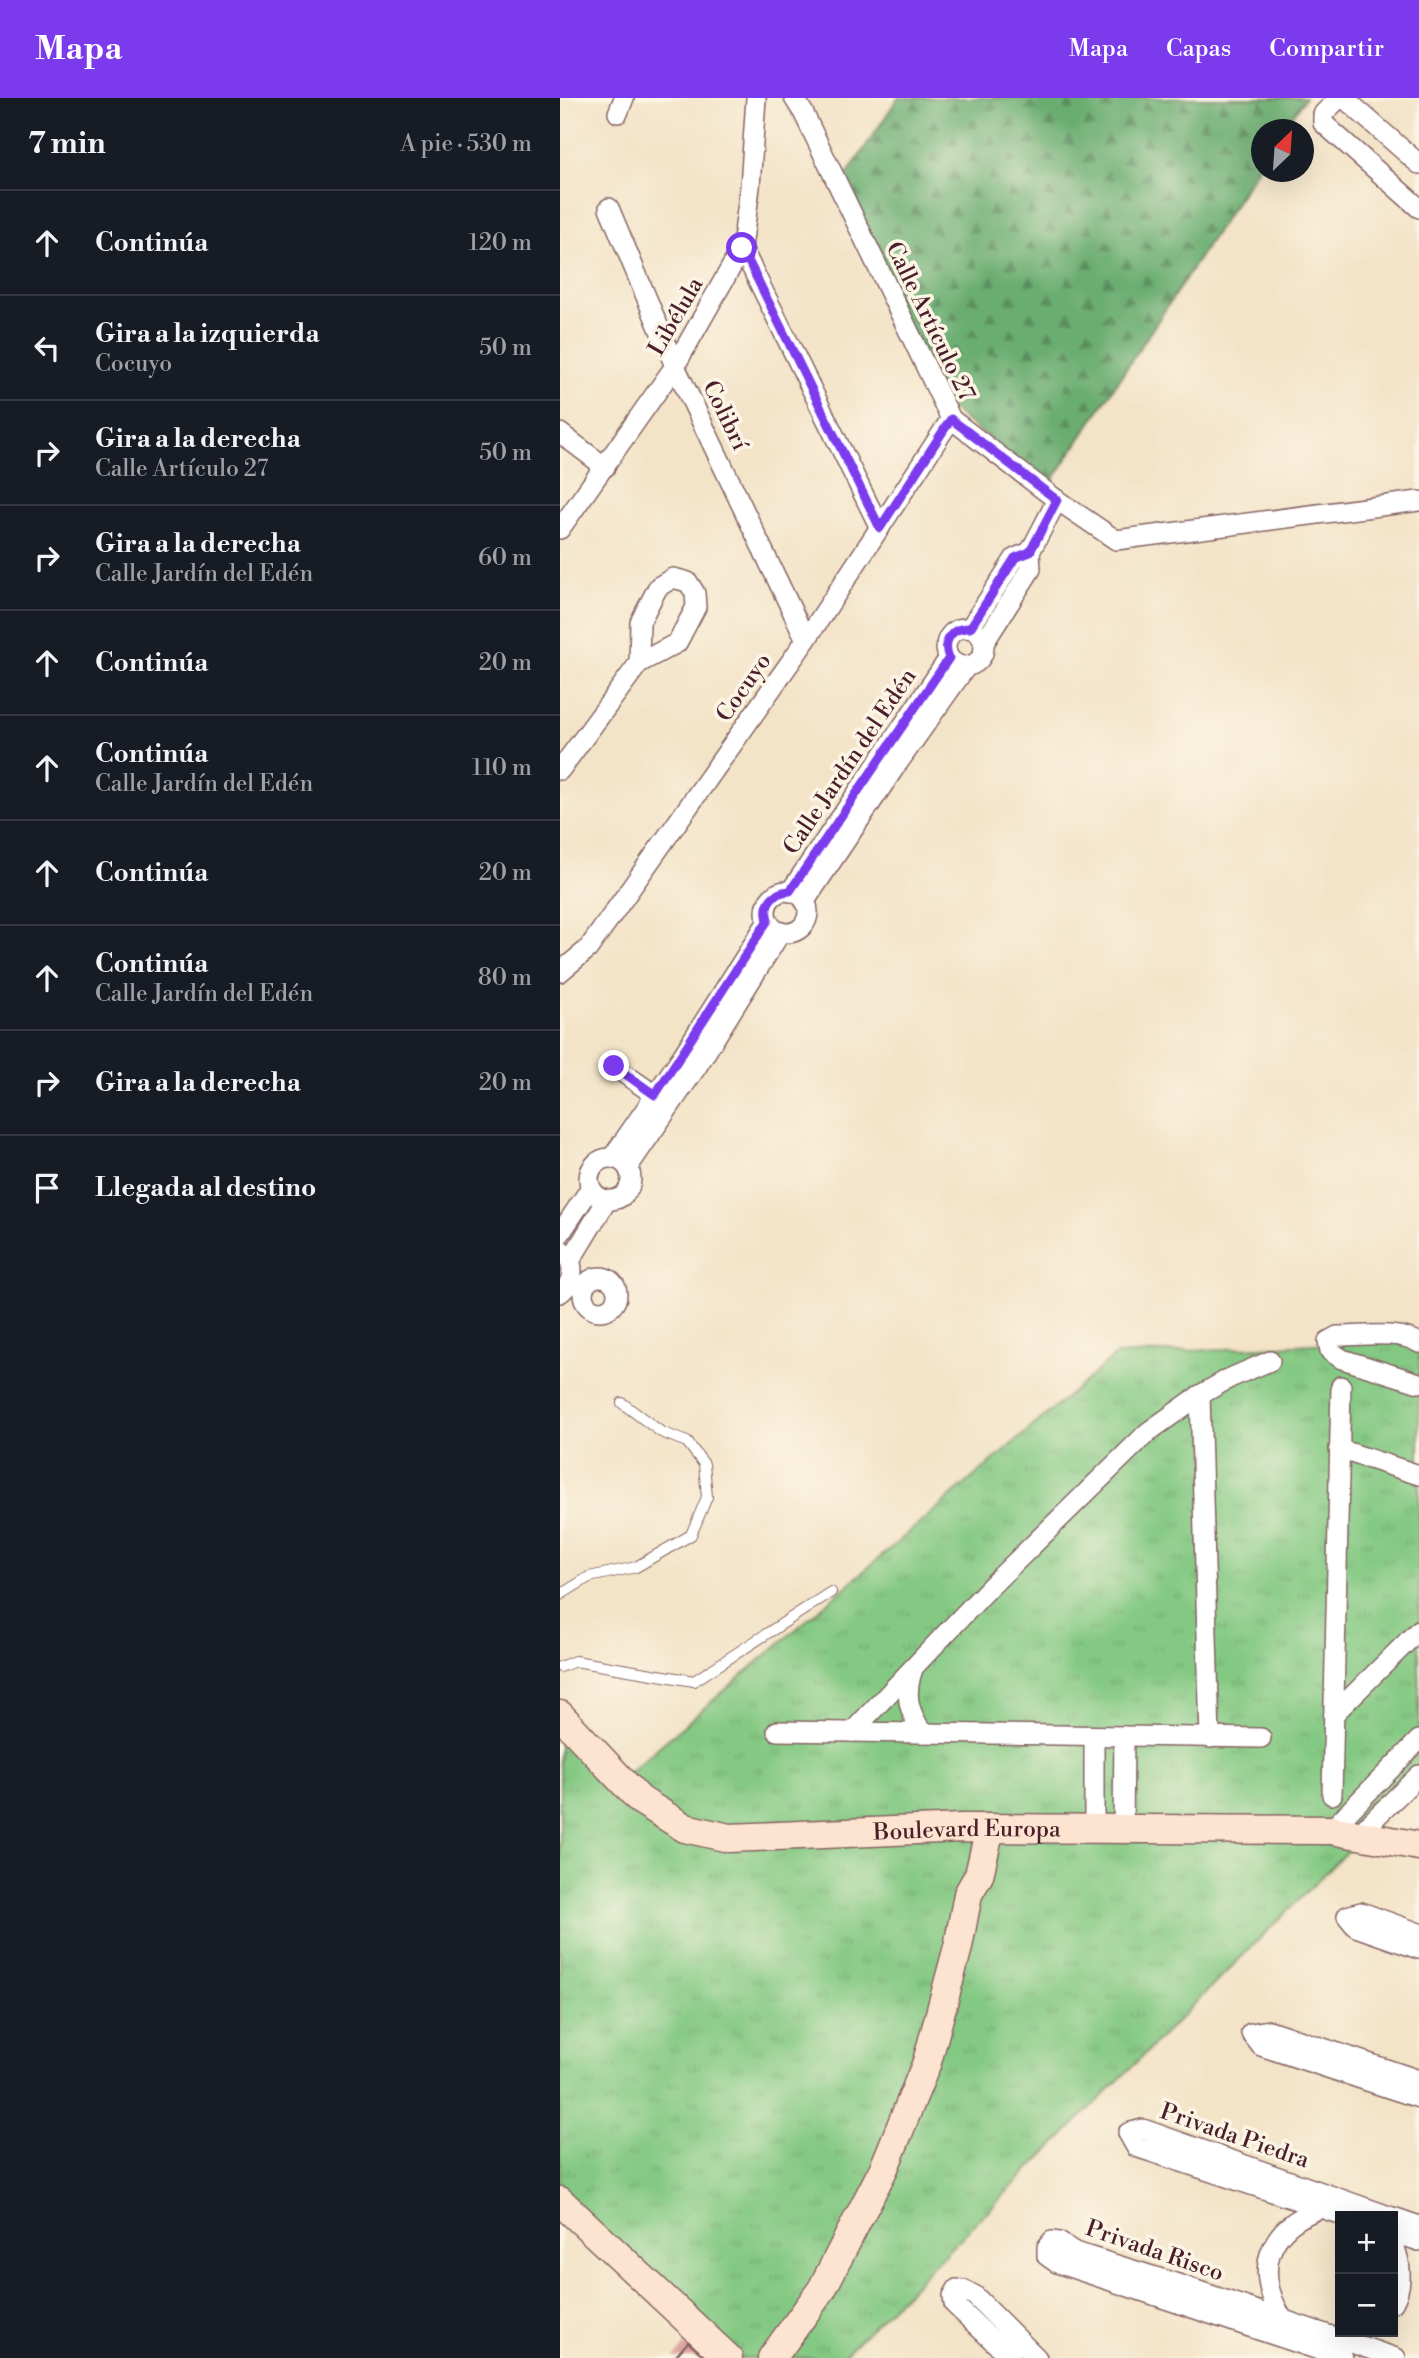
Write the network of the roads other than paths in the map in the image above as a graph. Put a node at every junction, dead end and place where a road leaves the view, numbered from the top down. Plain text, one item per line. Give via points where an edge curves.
1 (756, 98) edge
2 (794, 98) edge
3 (1341, 98) edge
4 (1419, 164) edge
5 (608, 208) dead end
6 (1419, 208) edge
7 (742, 248) junction
8 (675, 366) junction
9 (951, 419) junction
10 (560, 433) edge
11 (605, 467) junction
12 (1057, 500) junction
13 (1419, 501) edge
14 (880, 528) junction
15 (560, 529) edge
16 (1030, 552) junction
17 (970, 628) junction
18 (806, 640) junction
19 (984, 642) junction
20 (639, 663) dead end
21 (957, 663) junction
22 (560, 770) edge
23 (797, 896) junction
24 (774, 926) junction
25 (560, 972) edge
26 (690, 1060) junction
27 (614, 1066) dead end
28 (655, 1095) junction
29 (620, 1162) junction
30 (590, 1189) junction
31 (607, 1200) junction
32 (560, 1234) edge
33 (570, 1273) edge
34 (1419, 1343) edge
35 (1270, 1361) dead end
36 (1419, 1384) edge
37 (1341, 1386) dead end
38 (1200, 1395) junction
39 (622, 1403) dead end
40 (1339, 1449) junction
41 (1419, 1475) edge
42 (831, 1591) dead end
43 (560, 1595) edge
44 (1419, 1630) edge
45 (560, 1667) edge
46 (913, 1668) junction
47 (1334, 1714) junction
48 (560, 1715) edge
49 (777, 1731) dead end
50 (852, 1732) junction
51 (923, 1733) junction
52 (1094, 1736) junction
53 (1124, 1736) junction
54 (1210, 1738) junction
55 (1261, 1738) dead end
56 (1419, 1740) edge
57 (1419, 1775) edge
58 (1332, 1795) dead end
59 (976, 1828) junction
60 (1094, 1829) junction
61 (1124, 1829) junction
62 (1331, 1830) junction
63 (1359, 1833) junction
64 (1419, 1846) edge
65 (1419, 1933) edge
66 (1419, 1949) edge
67 (1372, 2073) junction
68 (1419, 2080) edge
69 (1419, 2098) edge
70 (560, 2201) edge
71 (1320, 2208) junction
72 (1345, 2208) edge
73 (1398, 2220) edge
74 (1419, 2226) edge
75 (1398, 2234) edge
76 (1419, 2241) edge
77 (1398, 2258) edge
78 (1398, 2288) edge
79 (1175, 2293) junction
80 (1282, 2319) junction
81 (1360, 2337) edge
82 (1297, 2343) junction
83 (1344, 2349) edge
84 (771, 2357) edge
85 (728, 2358) edge
86 (1011, 2358) edge
87 (1037, 2358) edge
88 (1396, 2358) edge

1 - 7 street, Libélula
2 - 9 street, Calle Artículo 27
3 - 4 street
3 - 6 street via 1323,114 1323,123
5 - 8 street, Colibrí
7 - 8 street, Libélula
7 - 14 street
8 - 11 street, Libélula
8 - 18 street, Colibrí
9 - 12 street, Calle Artículo 27
9 - 14 street, Cocuyo
10 - 11 street
11 - 15 street, Libélula
12 - 13 street, Calle Artículo 27 via 1116,540
12 - 16 street
14 - 18 street, Cocuyo
16 - 17 street via 1015,558
16 - 19 street via 1031,569
17 - 19 street
17 - 21 street via 957,630 948,639 947,652
18 - 25 street, Cocuyo via 588,949
19 - 21 street via 984,654 972,666
20 - 22 street
21 - 23 street, Calle Jardín del Edén
23 - 24 street via 778,893 772,897 766,908
23 - 24 street via 807,908 806,922 795,931
24 - 26 street
26 - 28 street
26 - 29 street
27 - 28 street
28 - 29 street
29 - 30 street via 606,1158 594,1164 588,1176
29 - 31 street via 631,1180 620,1198
30 - 31 street
30 - 32 street
31 - 33 street
34 - 36 street via 1396,1335 1336,1336 1328,1341 1330,1351 1342,1359
35 - 38 street
37 - 40 street
38 - 46 street via 1148,1432
38 - 54 street
39 - 43 lane via 661,1432 687,1442 704,1464 707,1497 691,1535 636,1567 589,1577
40 - 41 street
40 - 47 street
42 - 45 lane via 694,1681 575,1661
44 - 47 street
46 - 50 street
46 - 51 street via 907,1702
47 - 58 street
48 - 59 main road, Boulevard Europa via 640,1800 685,1828 729,1838
49 - 50 street
50 - 51 street
51 - 52 street
52 - 53 street
52 - 60 street
53 - 54 street
53 - 61 street
54 - 55 street
56 - 62 street
57 - 63 street
59 - 60 main road, Boulevard Europa
59 - 84 main road via 964,1874 968,1894 958,1947 927,2062 884,2168 822,2289
60 - 61 main road, Boulevard Europa
61 - 62 main road, Boulevard Europa
62 - 63 main road, Boulevard Europa
63 - 64 main road, Boulevard Europa
65 - 66 street via 1361,1912 1347,1916 1356,1927
67 - 67 street via 1269,2030 1251,2033 1261,2046
67 - 68 street
67 - 69 street
70 - 85 main road
71 - 72 street
71 - 72 street, Privada Piedra via 1232,2169
71 - 80 street via 1287,2225 1268,2260 1267,2280
73 - 74 street, Privada Piedra
75 - 76 street
77 - 78 street
79 - 79 street, Privada Risco via 1059,2242 1052,2241 1047,2247 1047,2256 1057,2263
79 - 80 street, Privada Risco
79 - 82 street, Privada Risco
80 - 82 street
80 - 83 street, Privada Risco
81 - 83 street
82 - 83 street, Privada Risco via 1320,2350
83 - 88 street, Privada Risco
86 - 87 street via 954,2304 957,2289 974,2295

